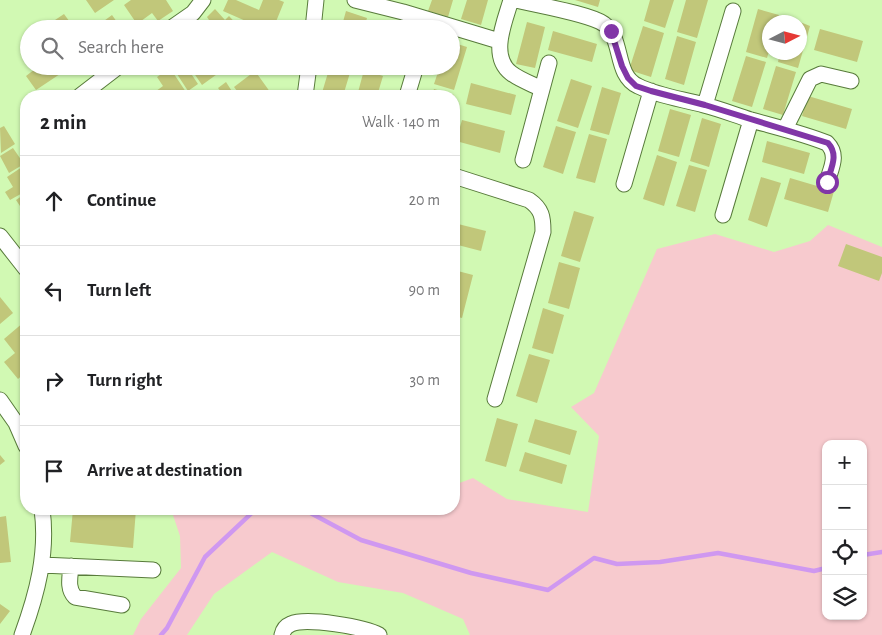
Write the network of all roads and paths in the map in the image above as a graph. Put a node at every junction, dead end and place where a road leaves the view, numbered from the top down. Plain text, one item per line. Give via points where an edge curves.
1 (203, 0) edge
2 (316, 0) edge
3 (356, 0) edge
4 (511, 0) edge
5 (516, 0) edge
6 (405, 6) edge
7 (733, 11) dead end
8 (182, 20) edge
9 (314, 20) edge
10 (421, 20) edge
11 (460, 32) edge
12 (499, 41) junction
13 (549, 63) dead end
14 (107, 75) edge
15 (308, 75) edge
16 (414, 75) edge
17 (851, 81) dead end
18 (542, 89) junction
19 (88, 90) edge
20 (306, 90) edge
21 (410, 90) edge
22 (651, 91) junction
23 (705, 105) junction
24 (752, 120) junction
25 (785, 129) junction
26 (523, 160) dead end
27 (460, 178) edge
28 (827, 182) dead end
29 (624, 184) dead end
30 (723, 215) dead end
31 (0, 236) edge
32 (20, 261) edge
33 (0, 400) edge
34 (494, 400) dead end
35 (20, 417) edge
36 (42, 515) edge
37 (42, 565) junction
38 (70, 566) junction
39 (153, 570) dead end
40 (122, 606) dead end
41 (22, 635) edge
42 (282, 635) edge
43 (379, 635) edge

1 - 8 street
2 - 9 street
3 - 6 street
4 - 12 street
5 - 22 street via 604,24 611,31 628,78 636,86
6 - 10 street
7 - 23 street
11 - 12 street
12 - 18 street via 502,62 511,74
13 - 18 street
14 - 19 street
15 - 20 street
16 - 21 street
17 - 25 street via 816,75 806,86
18 - 26 street
22 - 23 street
22 - 29 street
23 - 24 street
24 - 25 street
24 - 30 street
25 - 28 street via 828,143 832,148 834,156
27 - 34 street via 522,197 542,212 543,232
31 - 32 street
33 - 35 street
36 - 37 street
37 - 38 street
37 - 41 street
38 - 39 street
38 - 40 street via 70,588 75,597
42 - 43 street via 292,623 304,621 357,627

